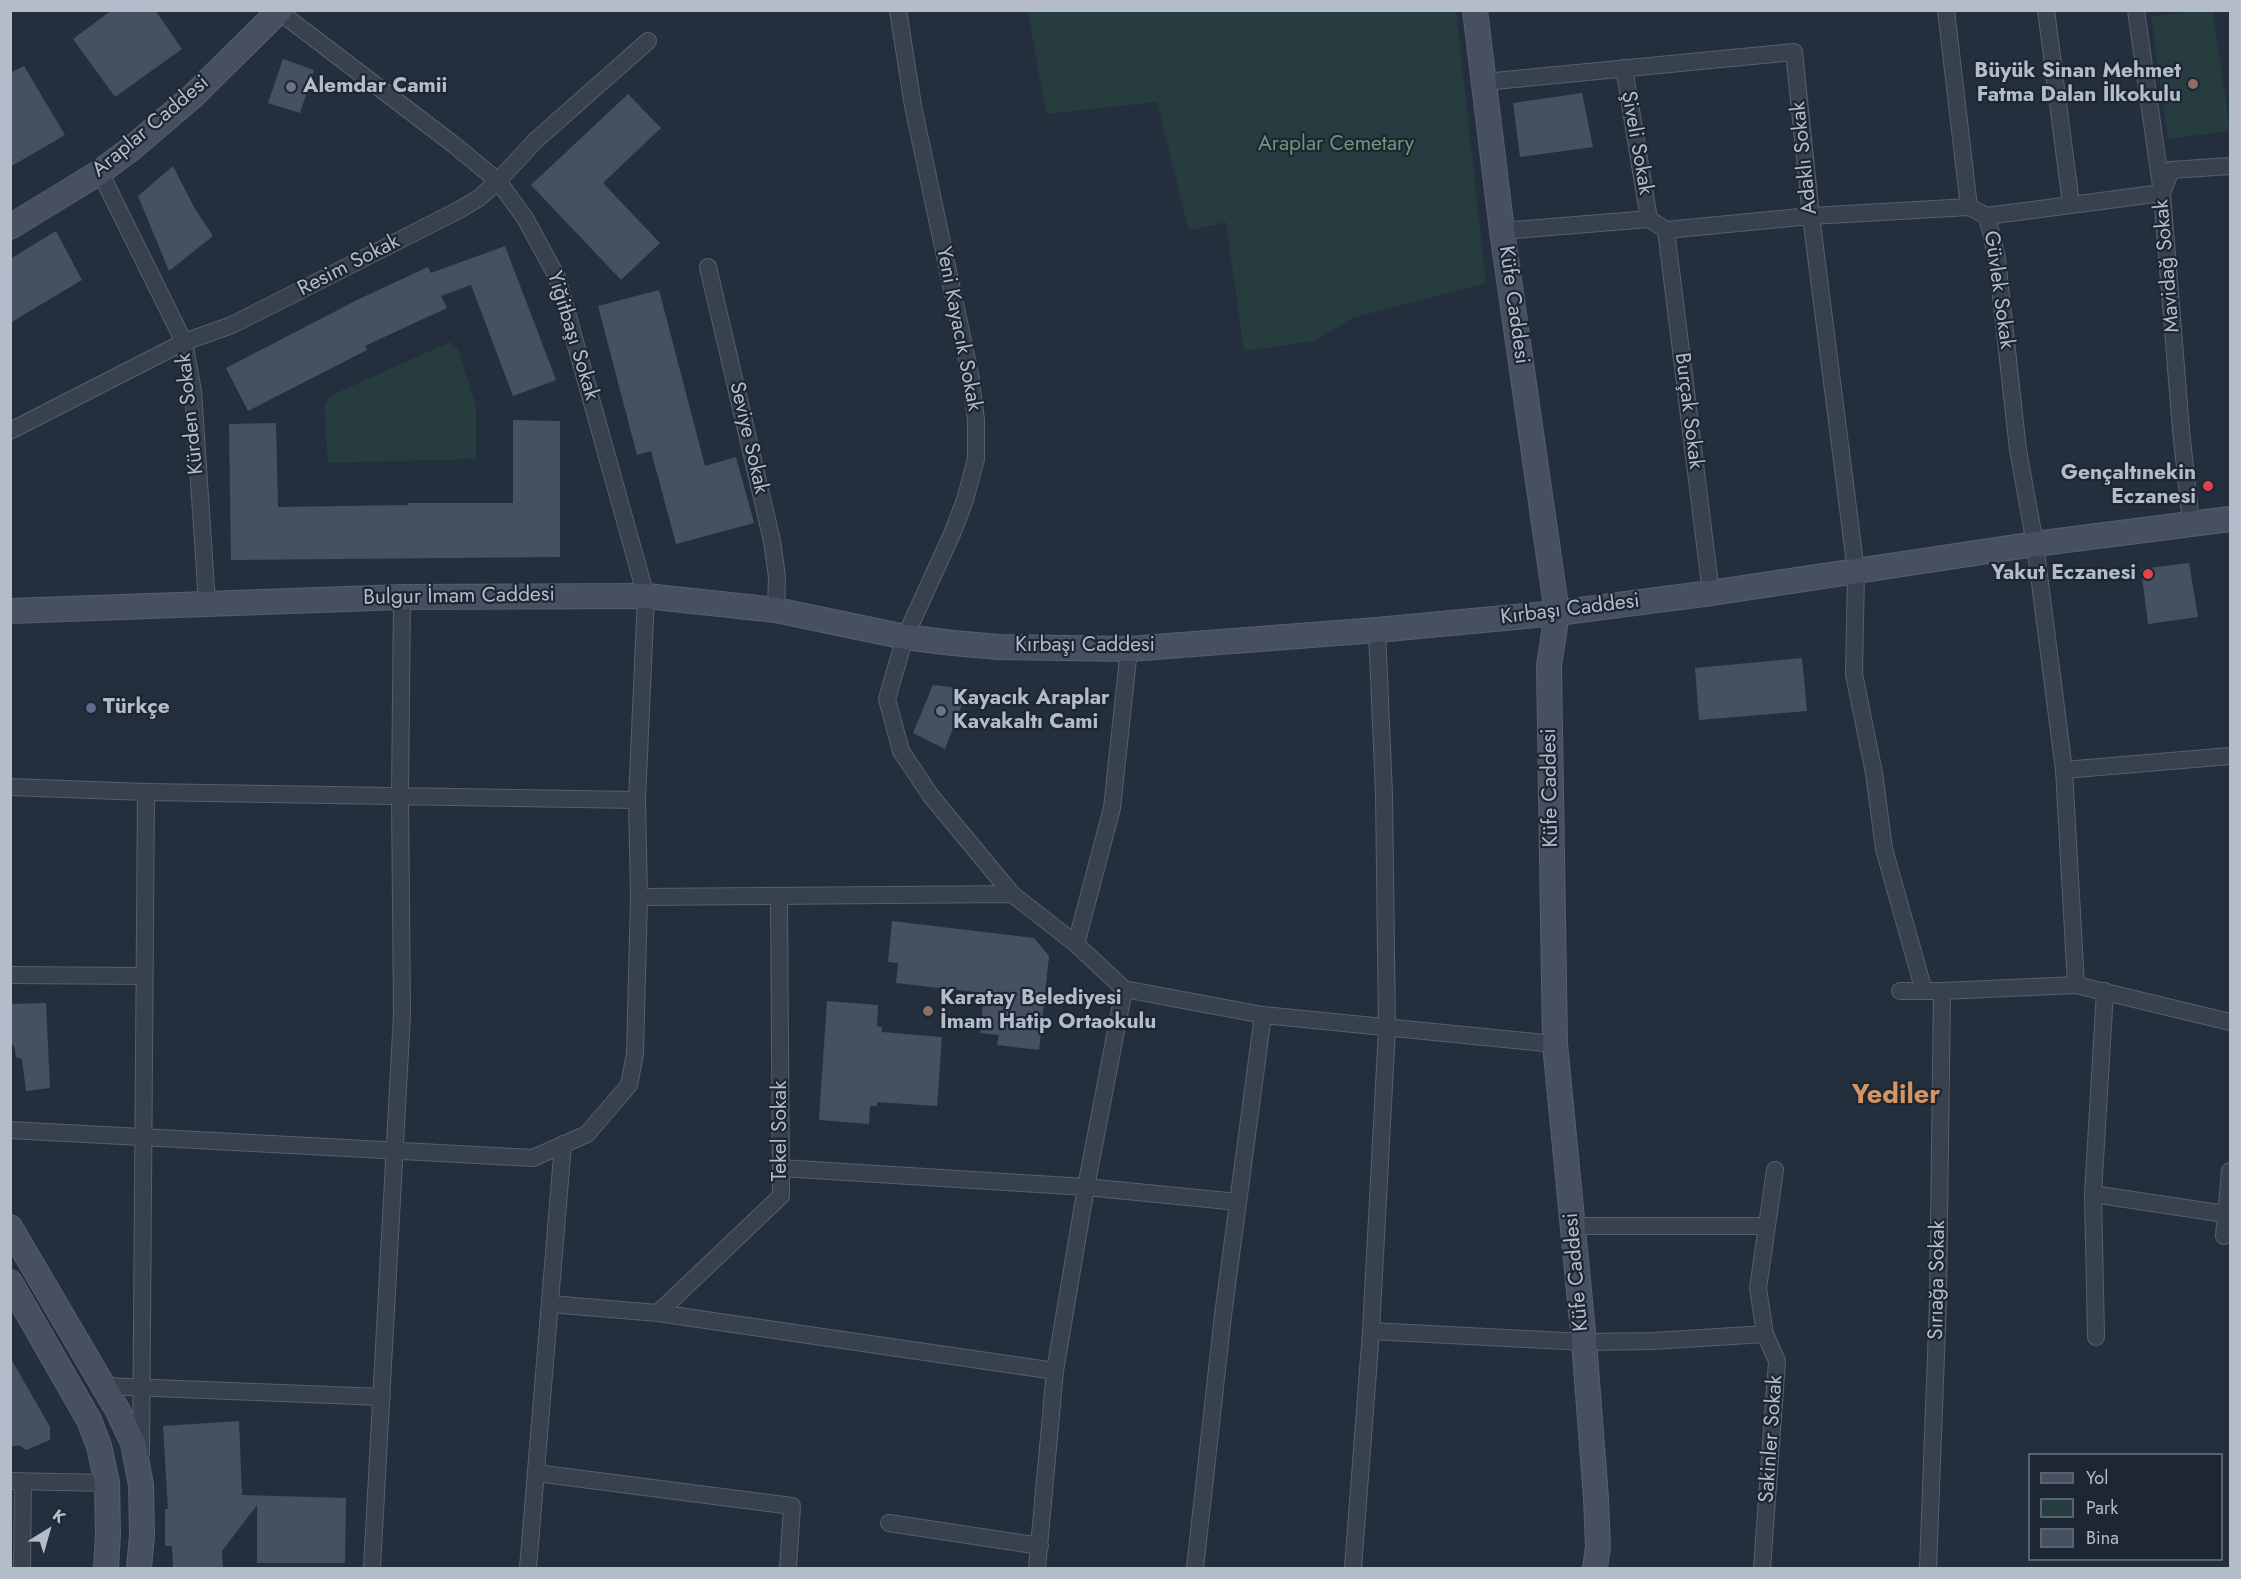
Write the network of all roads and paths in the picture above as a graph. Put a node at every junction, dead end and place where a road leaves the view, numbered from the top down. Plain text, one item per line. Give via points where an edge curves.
1 (898, 10) edge
2 (1475, 10) edge
3 (1946, 10) edge
4 (2046, 10) edge
5 (2136, 10) edge
6 (278, 11) edge
7 (648, 41) dead end
8 (1624, 68) junction
9 (1484, 82) junction
10 (2230, 166) edge
11 (100, 172) junction
12 (498, 181) junction
13 (2162, 193) junction
14 (2072, 204) junction
15 (1969, 207) junction
16 (1811, 216) junction
17 (1986, 216) junction
18 (1649, 219) junction
19 (10, 227) edge
20 (1666, 230) junction
21 (1502, 231) junction
22 (708, 267) dead end
23 (184, 342) junction
24 (10, 431) edge
25 (2230, 519) edge
26 (2191, 523) junction
27 (2035, 544) junction
28 (1856, 572) junction
29 (1711, 593) junction
30 (646, 596) junction
31 (402, 597) junction
32 (207, 603) junction
33 (776, 610) junction
34 (10, 611) edge
35 (1557, 613) junction
36 (1377, 630) junction
37 (905, 637) junction
38 (1129, 649) junction
39 (2230, 756) edge
40 (2064, 770) junction
41 (10, 787) edge
42 (146, 792) junction
43 (400, 796) junction
44 (637, 800) junction
45 (1012, 894) junction
46 (778, 896) junction
47 (639, 897) junction
48 (1076, 944) junction
49 (10, 975) edge
50 (144, 975) junction
51 (2076, 985) junction
52 (1124, 989) junction
53 (1900, 991) dead end
54 (1924, 991) junction
55 (1942, 991) junction
56 (2105, 991) junction
57 (1263, 1015) junction
58 (2230, 1022) edge
59 (1387, 1029) junction
60 (1555, 1044) junction
61 (10, 1130) edge
62 (144, 1137) junction
63 (563, 1144) junction
64 (394, 1150) junction
65 (781, 1168) junction
66 (1775, 1170) dead end
67 (2230, 1171) edge
68 (1086, 1187) junction
69 (2093, 1194) junction
70 (1238, 1202) junction
71 (2225, 1214) junction
72 (1573, 1226) junction
73 (1767, 1226) junction
74 (10, 1227) edge
75 (2224, 1236) dead end
76 (10, 1282) edge
77 (550, 1304) junction
78 (18, 1307) edge
79 (658, 1313) junction
80 (1371, 1331) junction
81 (1765, 1334) junction
82 (2096, 1337) dead end
83 (1584, 1342) junction
84 (1055, 1371) junction
85 (104, 1386) junction
86 (141, 1388) junction
87 (381, 1397) junction
88 (536, 1473) junction
89 (17, 1481) edge
90 (107, 1483) junction
91 (141, 1485) junction
92 (889, 1523) dead end
93 (1040, 1546) junction
94 (22, 1569) edge
95 (106, 1569) edge
96 (139, 1569) edge
97 (372, 1569) edge
98 (528, 1569) edge
99 (788, 1569) edge
100 (1037, 1569) edge
101 (1195, 1569) edge
102 (1353, 1569) edge
103 (1595, 1569) edge
104 (1762, 1569) edge
105 (1928, 1569) edge

1 - 37 street, Yeni Kayacık Sokak via 913,106 970,374 976,430 976,459 965,500
2 - 9 street, Küfe Caddesi
3 - 15 street, Güvlek Sokak
4 - 14 street
5 - 13 street, Mavidağ Sokak
6 - 11 street, Araplar Caddesi via 163,123
6 - 12 street, Yiğitbaşı Sokak
7 - 12 street, Resim Sokak via 535,141
8 - 9 street, Adaklı Sokak
8 - 16 street, Adaklı Sokak via 1794,52
8 - 18 street, Şiveli Sokak
9 - 21 street, Küfe Caddesi
10 - 13 street via 2171,170
11 - 19 street, Araplar Caddesi
11 - 23 street, Kürden Sokak
12 - 23 street, Resim Sokak via 449,216 232,325
12 - 30 street, Yiğitbaşı Sokak via 525,218 557,277
13 - 14 street
13 - 26 street, Mavidağ Sokak
14 - 17 street
15 - 16 street
15 - 17 street, Güvlek Sokak
16 - 20 street
16 - 28 street, Adaklı Sokak
17 - 27 street, Güvlek Sokak via 1997,259 2018,450
18 - 20 street
18 - 21 street
20 - 29 street, Burçak Sokak
21 - 35 street, Küfe Caddesi
22 - 33 street, Seviye Sokak via 772,542
23 - 24 street, Resim Sokak
23 - 32 street, Kürden Sokak via 193,391
25 - 26 street, Kırbaşı Caddesi
26 - 27 street, Kırbaşı Caddesi
27 - 28 street, Kırbaşı Caddesi
27 - 40 street, Güvlek Sokak
28 - 29 street, Kırbaşı Caddesi
28 - 54 street, Adaklı Sokak via 1854,674 1884,849
29 - 35 street, Kırbaşı Caddesi
30 - 31 street, Bulgur İmam Caddesi
30 - 33 street, Bulgur İmam Caddesi
30 - 44 street, Yiğitbaşı Sokak
31 - 32 street, Bulgur İmam Caddesi
31 - 43 street
32 - 34 street, Bulgur İmam Caddesi
33 - 37 street, Bulgur İmam Caddesi
35 - 36 street, Kırbaşı Caddesi
35 - 60 street, Küfe Caddesi via 1549,666
36 - 38 street, Kırbaşı Caddesi
36 - 59 street
37 - 38 street, Kırbaşı Caddesi via 999,647
37 - 45 street, Yeni Kayacık Sokak via 887,699 901,751 931,796
38 - 48 street via 1112,808
39 - 40 street
40 - 51 street, Güvlek Sokak
41 - 42 street
42 - 43 street
42 - 50 street
43 - 44 street
43 - 64 street via 402,1014
44 - 47 street, Yiğitbaşı Sokak
45 - 46 street
45 - 48 street, Yeni Kayacık Sokak
46 - 47 street
46 - 65 street, Tekel Sokak
47 - 63 street, Yiğitbaşı Sokak via 635,1054 629,1085 586,1134
48 - 52 street, Yeni Kayacık Sokak
49 - 50 street
50 - 62 street
51 - 55 street
51 - 56 street
52 - 57 street
52 - 68 street
53 - 54 street
54 - 55 street
55 - 105 street, Sırıağa Sokak via 1938,1302
56 - 58 street
56 - 69 street
57 - 59 street
57 - 70 street
59 - 60 street
59 - 80 street
60 - 72 street, Küfe Caddesi
61 - 62 street, Yiğitbaşı Sokak
62 - 64 street, Yiğitbaşı Sokak
62 - 86 street
63 - 64 street, Yiğitbaşı Sokak via 533,1158
63 - 77 street
64 - 87 street
65 - 68 street
65 - 79 street, Tekel Sokak via 781,1196
66 - 73 street, Sakinler Sokak
67 - 71 street
68 - 70 street
68 - 84 street
69 - 71 street
69 - 82 street
70 - 101 street
71 - 75 street
72 - 73 street
72 - 83 street, Küfe Caddesi
73 - 81 street, Sakinler Sokak via 1758,1288
74 - 85 street
76 - 78 street
77 - 79 street
77 - 88 street
78 - 90 street via 89,1420
79 - 84 street
80 - 83 street
80 - 102 street
81 - 83 street
81 - 104 street, Sakinler Sokak via 1777,1361
83 - 103 street, Küfe Caddesi via 1596,1498
84 - 93 street
85 - 86 street
85 - 91 street via 133,1443
86 - 87 street
86 - 91 street
87 - 97 street
88 - 98 street
88 - 99 street via 792,1506
89 - 90 street
89 - 94 street
90 - 95 street
91 - 96 street
92 - 93 street
93 - 100 street

